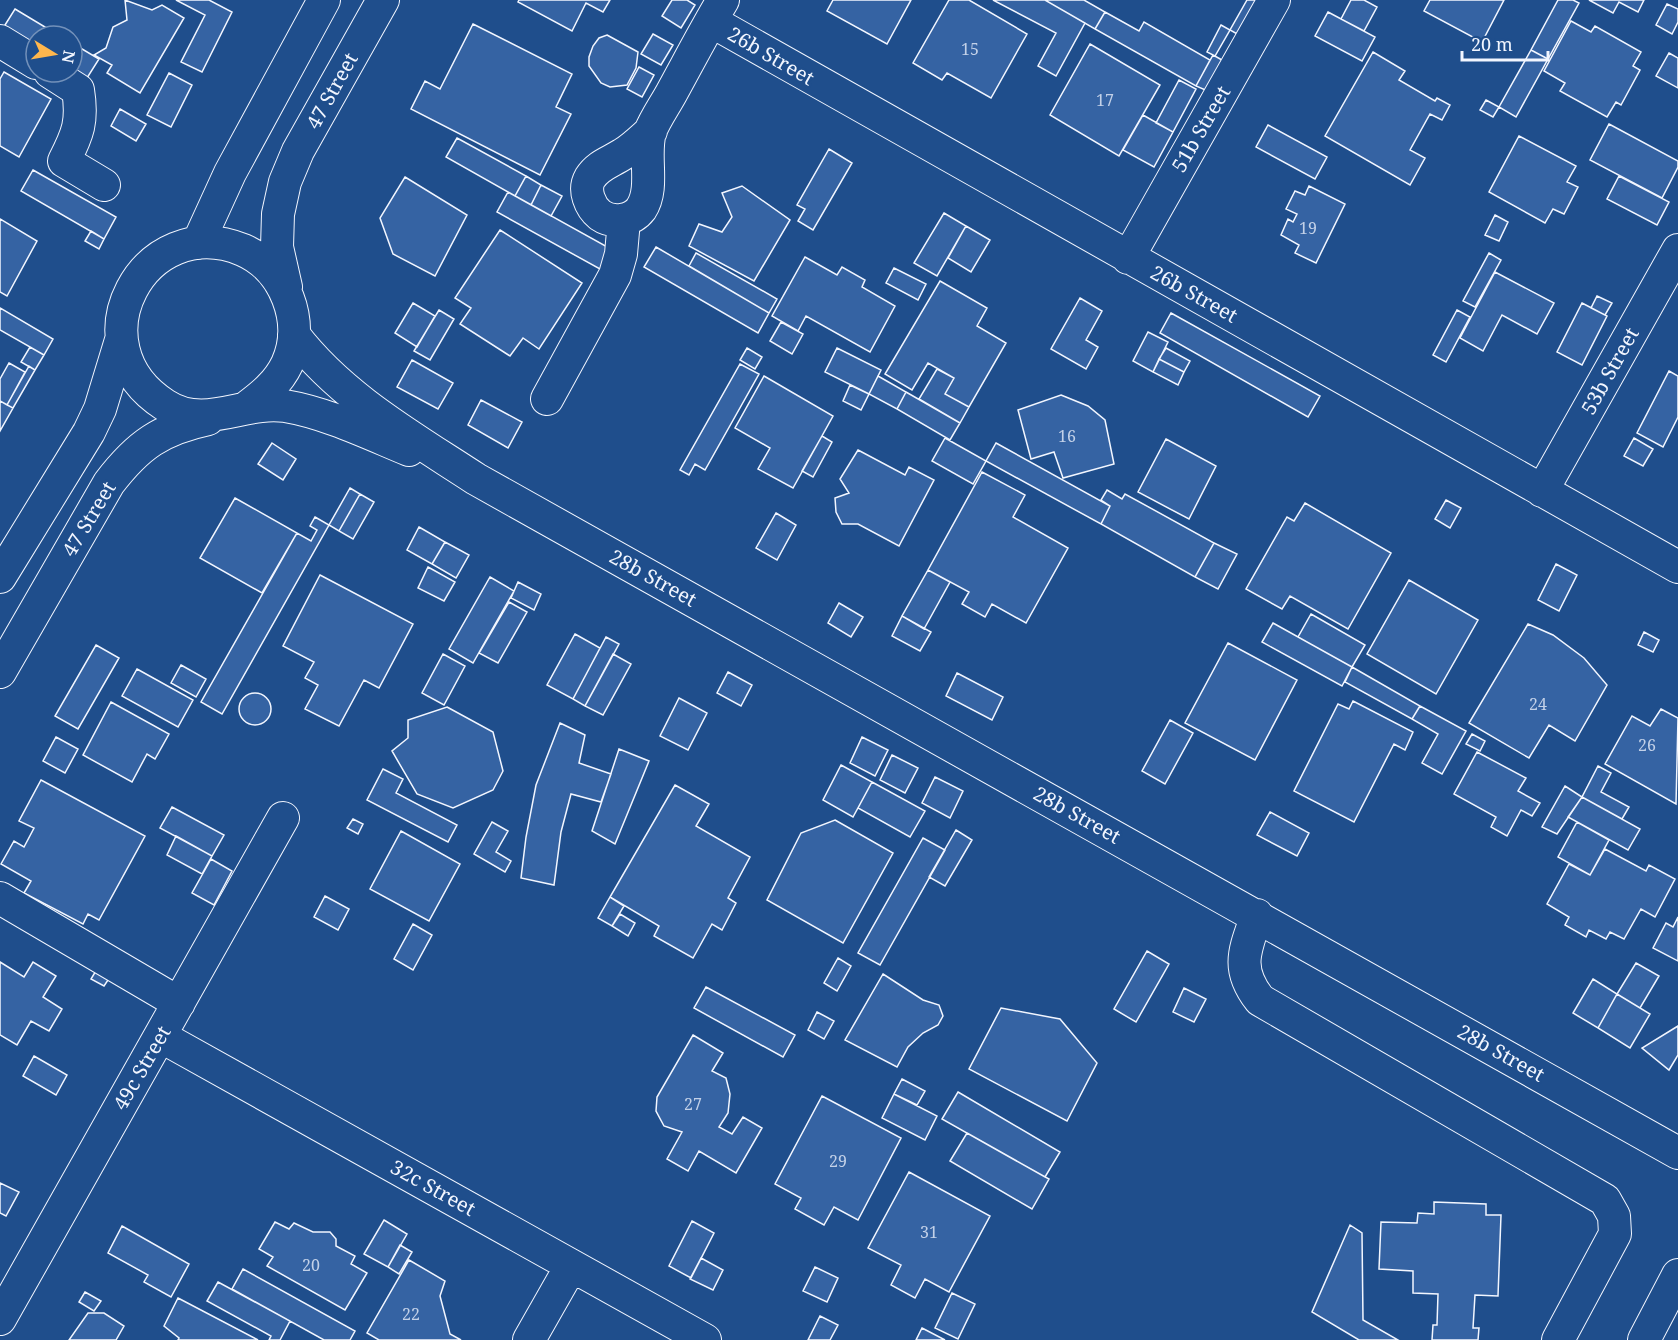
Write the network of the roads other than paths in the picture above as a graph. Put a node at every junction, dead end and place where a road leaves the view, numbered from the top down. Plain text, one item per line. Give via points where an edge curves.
1 (324, 0) edge
2 (383, 0) edge
3 (1274, 0) edge
4 (717, 11) edge
5 (0, 41) edge
6 (24, 56) edge
7 (69, 84) edge
8 (651, 131) junction
9 (104, 185) dead end
10 (624, 220) junction
11 (198, 243) junction
12 (1678, 250) edge
13 (1128, 258) junction
14 (287, 291) junction
15 (294, 334) junction
16 (121, 340) junction
17 (546, 399) dead end
18 (234, 412) junction
19 (476, 479) junction
20 (1542, 491) junction
21 (1678, 567) edge
22 (0, 577) edge
23 (0, 672) edge
24 (283, 818) dead end
25 (0, 898) edge
26 (1257, 915) junction
27 (179, 1003) junction
28 (160, 1036) junction
29 (1678, 1153) edge
30 (572, 1266) junction
31 (1678, 1275) edge
32 (0, 1319) edge
33 (529, 1340) edge
34 (705, 1340) edge
35 (1558, 1340) edge
36 (1644, 1340) edge

1 - 11 street via 230,173
2 - 14 street, 47 Street via 285,182 278,214 277,247
3 - 13 street, 51b Street
4 - 8 street
4 - 13 street, 26b Street
5 - 6 street
7 - 9 street via 78,90 82,113 77,136 64,161
8 - 10 street via 646,197 635,216
8 - 10 street via 595,171 588,182 592,206 601,216
10 - 17 street via 615,275
11 - 14 street via 243,250 267,266
11 - 16 street via 163,255 144,271 130,291
12 - 20 street, 53b Street
13 - 20 street, 26b Street
14 - 15 street
15 - 18 street via 287,364 271,389
15 - 19 street, 28b Street via 331,377
16 - 18 street via 129,366 145,390 167,407 193,415
16 - 22 street via 100,410 89,432
18 - 19 street, 28b Street via 284,406 329,419
18 - 23 street, 47 Street via 185,423 157,435 129,456 109,483
19 - 26 street, 28b Street
20 - 21 street, 26b Street
24 - 27 street, 49c Street
25 - 27 street
26 - 29 street, 28b Street
26 - 35 street via 1244,953 1244,971 1249,987 1260,1000 1605,1200 1614,1216 1615,1234
27 - 28 street, 49c Street
28 - 30 street, 32c Street
28 - 32 street, 49c Street
30 - 33 street
30 - 34 street, 32c Street
31 - 36 street

